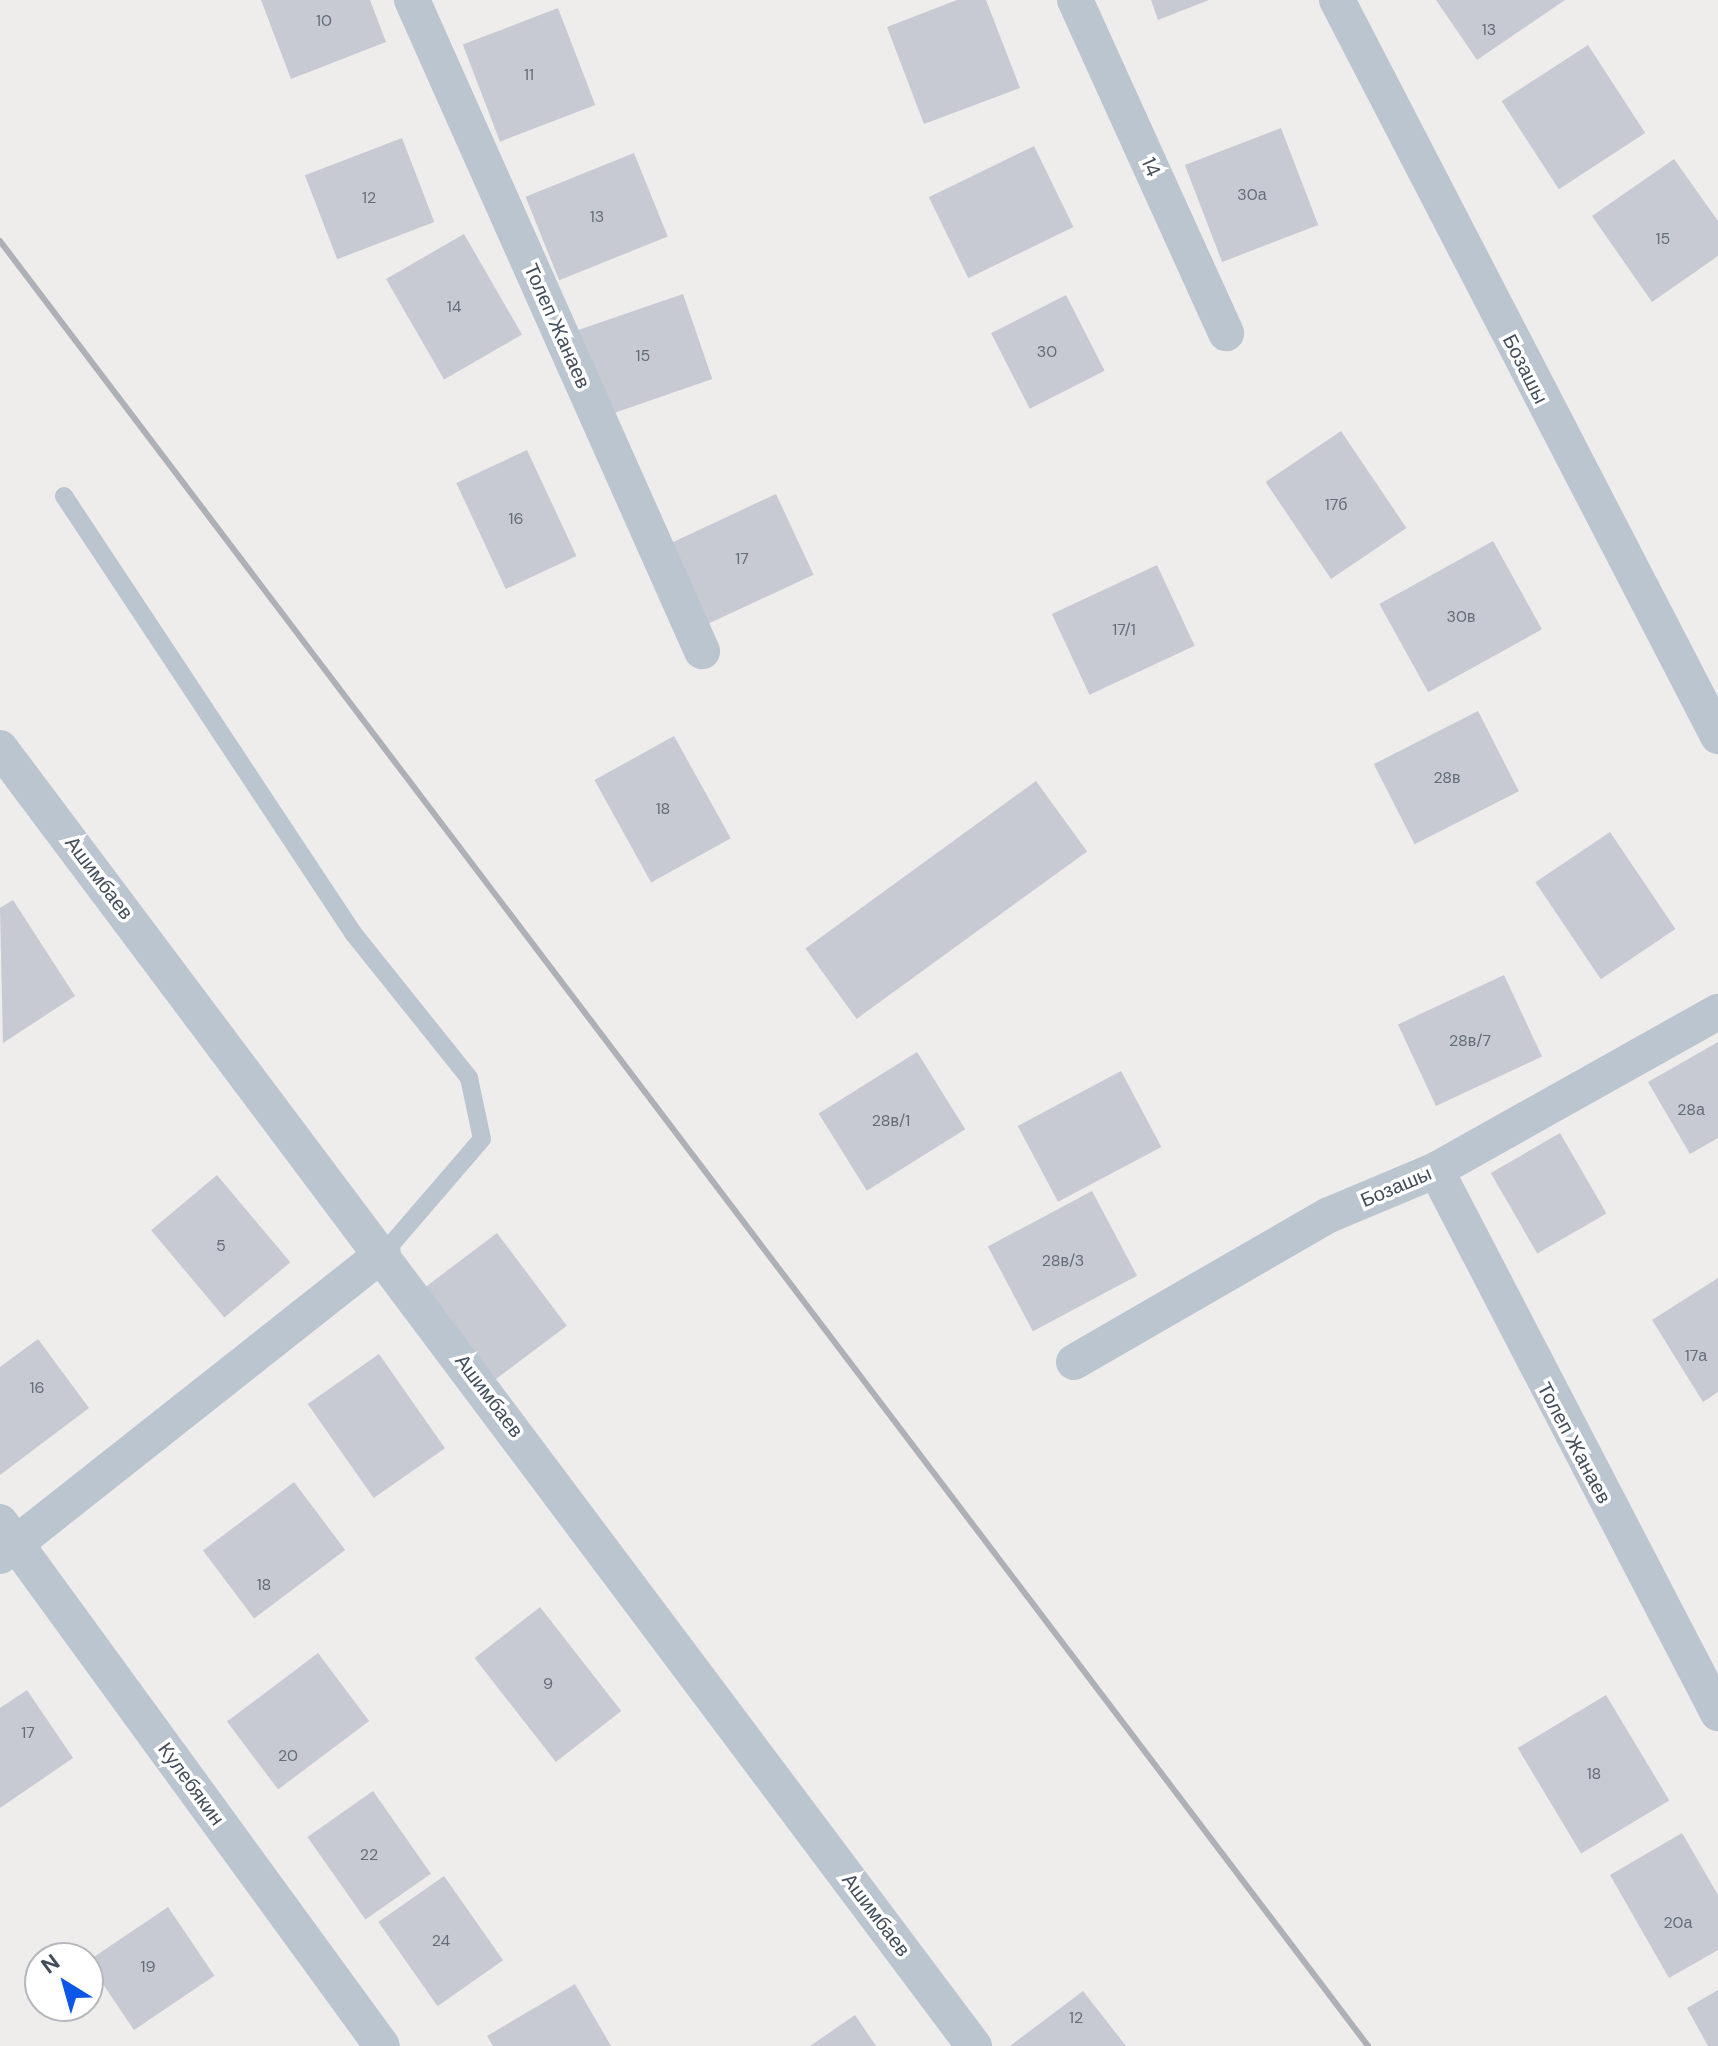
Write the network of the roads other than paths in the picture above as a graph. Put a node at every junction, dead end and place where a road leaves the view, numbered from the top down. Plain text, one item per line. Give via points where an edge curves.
1 (412, 0) edge
2 (1075, 0) edge
3 (1337, 0) edge
4 (1226, 333) dead end
5 (64, 496) dead end
6 (702, 651) dead end
7 (1718, 736) edge
8 (0, 748) edge
9 (1718, 1012) edge
10 (1436, 1170) junction
11 (383, 1254) junction
12 (1074, 1362) dead end
13 (6, 1541) edge
14 (1718, 1713) edge
15 (382, 2046) edge
16 (974, 2046) edge

1 - 6 street, Толеп Жанаев
2 - 4 street, 14
3 - 7 street, Бозашы
5 - 11 lane via 353,933 469,1078 482,1139
8 - 11 street, Ашимбаев
9 - 10 street, Бозашы
10 - 12 street, Бозашы via 1329,1215
10 - 14 street, Толеп Жанаев
11 - 13 street
11 - 16 street, Ашимбаев
13 - 15 street, Кулебякин

